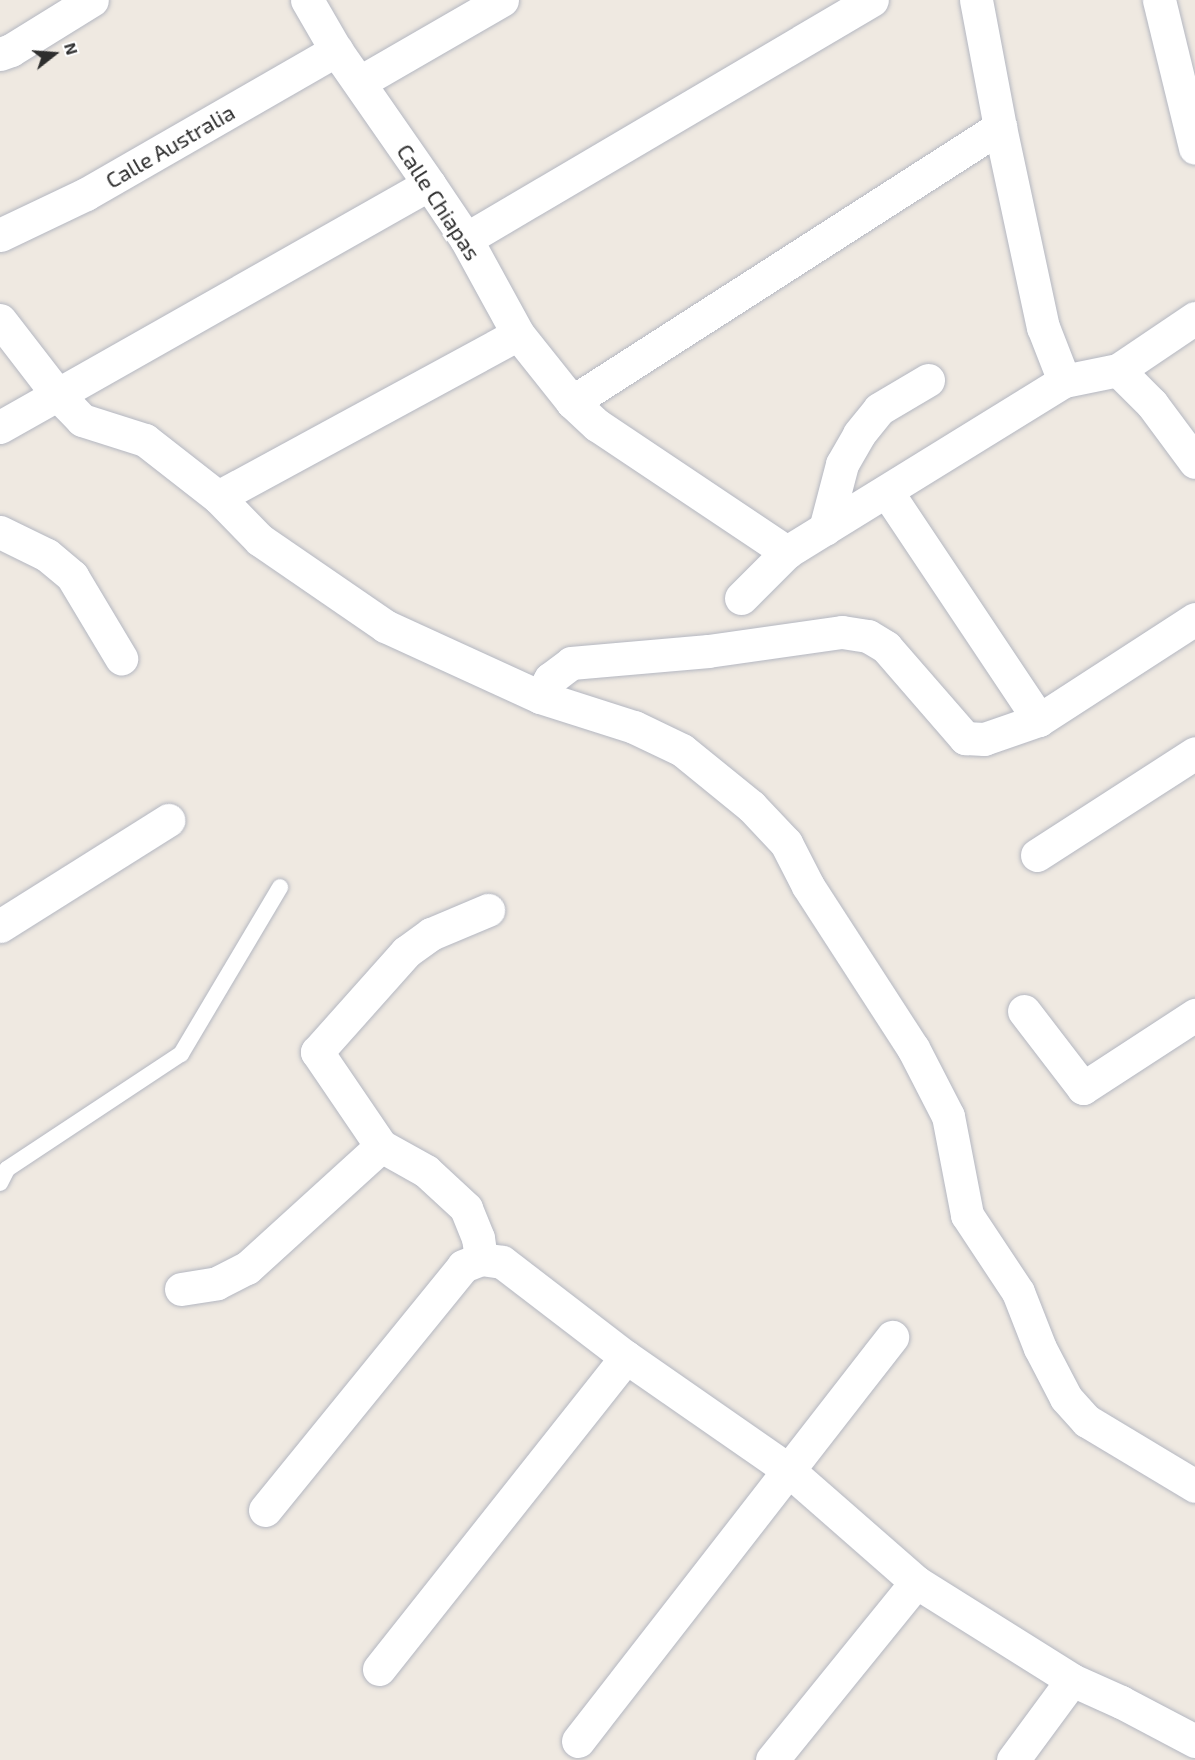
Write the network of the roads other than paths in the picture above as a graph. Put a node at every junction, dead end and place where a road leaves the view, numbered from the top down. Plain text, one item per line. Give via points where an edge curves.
1 (92, 0) edge
2 (307, 0) edge
3 (502, 0) edge
4 (872, 0) edge
5 (976, 0) edge
6 (1159, 0) edge
7 (336, 50) junction
8 (0, 54) edge
9 (360, 82) junction
10 (1000, 127) junction
11 (1195, 148) edge
12 (429, 184) junction
13 (0, 235) edge
14 (466, 239) junction
15 (1195, 318) edge
16 (0, 320) edge
17 (518, 334) junction
18 (1118, 370) junction
19 (928, 380) dead end
20 (1064, 381) junction
21 (57, 394) junction
22 (572, 402) junction
23 (0, 427) edge
24 (1195, 462) edge
25 (887, 492) junction
26 (218, 497) junction
27 (825, 529) junction
28 (0, 532) edge
29 (787, 552) junction
30 (741, 598) dead end
31 (1195, 620) edge
32 (121, 658) dead end
33 (540, 697) junction
34 (1038, 720) junction
35 (1195, 753) edge
36 (168, 820) dead end
37 (1038, 855) dead end
38 (280, 887) dead end
39 (488, 910) dead end
40 (0, 926) edge
41 (1024, 1011) dead end
42 (1195, 1015) edge
43 (381, 1146) junction
44 (0, 1183) edge
45 (481, 1259) junction
46 (181, 1289) dead end
47 (892, 1337) dead end
48 (626, 1357) junction
49 (787, 1469) junction
50 (1195, 1486) edge
51 (265, 1510) dead end
52 (916, 1582) junction
53 (379, 1669) dead end
54 (1072, 1680) junction
55 (578, 1741) dead end
56 (1195, 1741) edge
57 (772, 1760) edge
58 (1013, 1760) edge

1 - 8 street
2 - 7 street, Calle Chiapas
3 - 9 street
4 - 14 street
5 - 10 street
6 - 11 street
7 - 9 street, Calle Chiapas
7 - 13 street, Calle Australia via 86,194
9 - 12 street, Calle Chiapas
10 - 20 street via 1043,327
10 - 22 street
12 - 14 street, Calle Chiapas
12 - 21 street
14 - 17 street, Calle Chiapas
15 - 18 street
16 - 21 street
17 - 22 street, Calle Chiapas
17 - 26 street
18 - 20 street
18 - 24 street via 1152,404
19 - 27 street via 879,409 859,434 842,464
20 - 25 street
21 - 23 street
21 - 26 street via 82,420 145,440
22 - 29 street, Calle Chiapas via 597,425
25 - 27 street
25 - 34 street
26 - 33 street via 260,540 386,626
27 - 29 street
28 - 32 street via 47,555 72,576
29 - 30 street
31 - 34 street
33 - 34 street via 550,679 571,663 708,651 842,632 868,636 886,647 965,738 984,739
33 - 50 street via 634,727 682,750 751,806 786,843 808,886 913,1048 948,1116 967,1215 1018,1292 1040,1348 1066,1398 1087,1421
35 - 37 street
36 - 40 street
38 - 44 lane via 181,1054 7,1168
39 - 43 street via 431,934 406,952 317,1052
41 - 42 street via 1083,1088
43 - 45 street via 426,1171 466,1208 478,1238
43 - 46 street via 247,1268 217,1283
45 - 48 street via 502,1262
45 - 51 street via 463,1266
47 - 49 street
48 - 49 street
48 - 53 street
49 - 52 street
49 - 55 street
52 - 54 street
52 - 57 street
54 - 56 street
54 - 58 street

